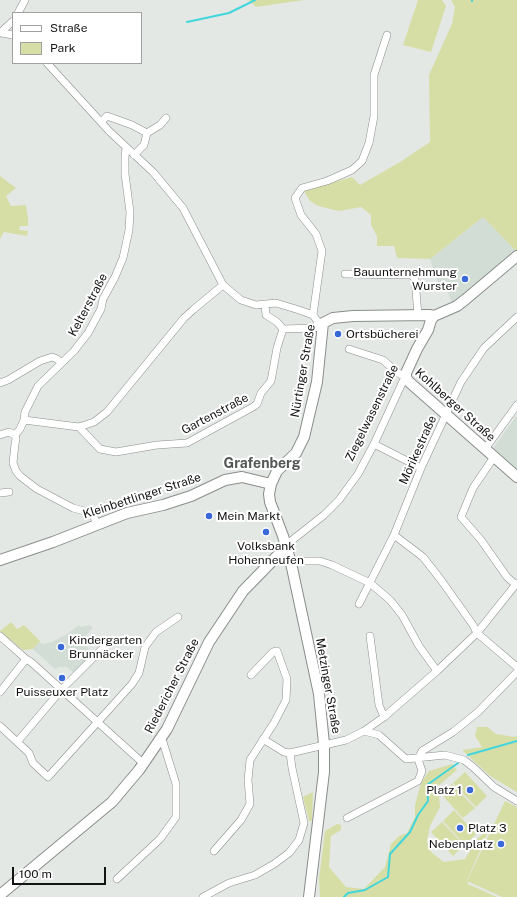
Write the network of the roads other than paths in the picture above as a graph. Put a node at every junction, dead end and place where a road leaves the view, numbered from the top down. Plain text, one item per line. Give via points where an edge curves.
1 (25, 0) edge
2 (19, 12) edge
3 (12, 22) edge
4 (1, 33) edge
5 (387, 34) dead end
6 (12, 35) edge
7 (48, 64) edge
8 (166, 118) dead end
9 (101, 122) junction
10 (147, 133) junction
11 (126, 148) junction
12 (134, 155) junction
13 (517, 256) edge
14 (345, 274) dead end
15 (223, 286) junction
16 (265, 305) junction
17 (313, 315) junction
18 (418, 315) junction
19 (434, 316) junction
20 (517, 317) edge
21 (321, 322) junction
22 (283, 329) junction
23 (349, 349) dead end
24 (61, 363) junction
25 (406, 377) junction
26 (0, 383) edge
27 (517, 405) edge
28 (446, 414) junction
29 (24, 420) junction
30 (79, 427) junction
31 (0, 435) edge
32 (15, 435) junction
33 (374, 444) junction
34 (485, 449) junction
35 (494, 457) junction
36 (421, 468) junction
37 (517, 477) edge
38 (272, 484) junction
39 (9, 492) dead end
40 (0, 493) edge
41 (97, 524) junction
42 (394, 534) junction
43 (286, 545) junction
44 (0, 560) edge
45 (291, 562) junction
46 (370, 583) junction
47 (516, 584) edge
48 (358, 604) dead end
49 (178, 617) dead end
50 (477, 633) junction
51 (0, 636) edge
52 (370, 636) dead end
53 (106, 645) dead end
54 (26, 659) junction
55 (517, 668) edge
56 (437, 671) junction
57 (517, 672) edge
58 (251, 675) dead end
59 (62, 689) junction
60 (0, 692) edge
61 (384, 717) junction
62 (97, 721) junction
63 (0, 726) edge
64 (364, 731) junction
65 (160, 739) junction
66 (263, 739) junction
67 (18, 741) junction
68 (324, 744) junction
69 (290, 753) junction
70 (418, 758) junction
71 (144, 764) junction
72 (517, 801) edge
73 (347, 818) dead end
74 (214, 851) dead end
75 (117, 879) dead end
76 (0, 894) edge
77 (203, 897) edge
78 (309, 897) edge

1 - 2 street
3 - 4 street
4 - 6 street
5 - 17 street via 374,75 374,116 370,143 362,161 352,170 302,188 294,198 301,215 316,234 322,251
7 - 9 street
8 - 10 street
9 - 10 street via 107,116
9 - 11 street
10 - 12 street via 144,145
11 - 12 street
11 - 24 street, Kelterstraße via 125,174 130,212 123,258 103,299 101,310 88,333
12 - 15 street via 153,172 183,208
13 - 19 street, Nürtinger Straße via 457,306
14 - 18 street via 412,275 415,279
15 - 16 street via 242,300
15 - 30 street via 184,318 107,412 94,422
16 - 17 street via 276,304
16 - 22 street via 266,315
17 - 21 street
18 - 19 street, Nürtinger Straße
18 - 21 street, Nürtinger Straße via 340,317
19 - 25 street, Ziegelwasenstraße
20 - 28 street, Mörikestraße via 484,348 461,382
21 - 22 street via 314,328
21 - 38 street, Nürtinger Straße via 317,382 304,437 296,453 277,471
22 - 30 street, Gartenstraße via 271,381 261,393 257,404 195,440 116,452 100,449
23 - 25 street, Kohlberger Straße via 383,360
24 - 26 street via 52,357
24 - 29 street, Kelterstraße via 38,386 25,412
25 - 28 street, Kohlberger Straße
25 - 33 street, Ziegelwasenstraße
27 - 34 street
28 - 34 street, Kohlberger Straße
28 - 36 street, Mörikestraße
29 - 30 street
29 - 32 street, Kelterstraße
31 - 32 street via 9,432
32 - 41 street, Kelterstraße via 14,463 20,476 37,489 73,508 92,513
33 - 36 street
33 - 43 street, Ziegelwasenstraße via 339,500
34 - 35 street, Kohlberger Straße
35 - 37 street, Kohlberger Straße
35 - 47 street via 473,488 461,517 507,577
36 - 42 street, Mörikestraße
38 - 41 street, Kleinbettlinger Straße via 242,478 225,480 191,496
38 - 43 street, Metzinger Straße via 270,502
39 - 40 street
41 - 44 street, Kleinbettlinger Straße
42 - 46 street, Mörikestraße
42 - 50 street via 423,557
43 - 45 street, Metzinger Straße
43 - 65 street, Riedericher Straße via 242,590 209,642
45 - 46 street via 320,561
45 - 68 street, Metzinger Straße via 318,694
46 - 48 street, Mörikestraße
46 - 56 street via 390,600
47 - 50 street
49 - 62 street via 152,637 145,647 139,673 132,684
50 - 55 street
50 - 56 street
51 - 54 street
52 - 61 street via 379,705
53 - 59 street
54 - 59 street
54 - 60 street
56 - 61 street
57 - 70 street via 478,712 453,732 422,751
58 - 66 street via 277,651 287,679 286,700
59 - 62 street
59 - 67 street
61 - 64 street
62 - 67 street via 48,777 32,763 29,753
62 - 71 street
63 - 67 street
64 - 68 street via 346,740
64 - 70 street via 378,735 406,759
65 - 71 street, Riedericher Straße
65 - 75 street via 176,784 176,817 160,839
66 - 69 street
66 - 74 street via 250,760 250,804 241,820
68 - 69 street
68 - 78 street, Metzinger Straße via 324,772
69 - 77 street via 304,823 299,840 289,853 274,864
70 - 72 street via 445,755 464,760 494,788
70 - 73 street via 422,771 418,781
71 - 76 street, Riedericher Straße via 112,802

